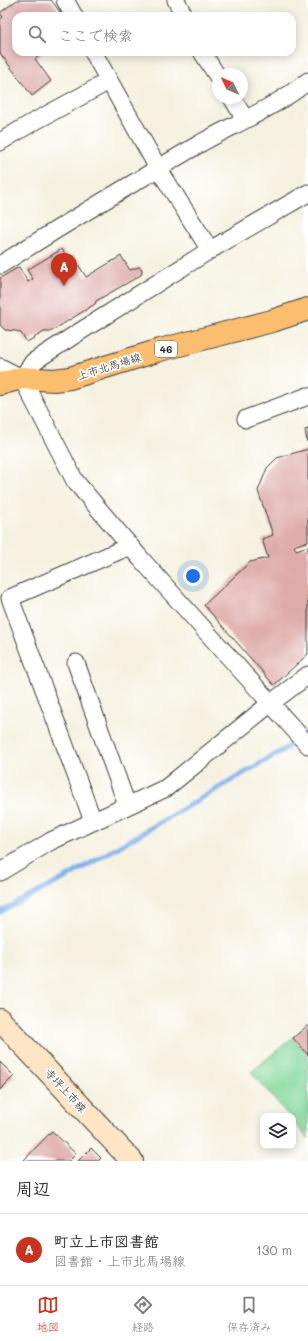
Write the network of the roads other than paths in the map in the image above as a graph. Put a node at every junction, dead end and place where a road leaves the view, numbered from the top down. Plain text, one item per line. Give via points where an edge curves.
1 (176, 0) edge
2 (182, 12) edge
3 (95, 56) edge
4 (205, 56) edge
5 (212, 68) edge
6 (109, 81) junction
7 (308, 81) edge
8 (236, 104) edge
9 (245, 119) junction
10 (0, 142) edge
11 (158, 168) junction
12 (308, 193) edge
13 (210, 250) junction
14 (0, 265) edge
15 (308, 309) edge
16 (0, 367) edge
17 (22, 378) junction
18 (0, 384) edge
19 (308, 396) edge
20 (246, 419) dead end
21 (130, 546) junction
22 (5, 600) edge
23 (76, 663) dead end
24 (308, 675) edge
25 (271, 703) junction
26 (308, 745) edge
27 (127, 805) junction
28 (93, 821) junction
29 (0, 872) edge
30 (0, 1020) edge
31 (126, 1159) edge

1 - 2 street
3 - 6 street
4 - 5 street
6 - 10 street
6 - 11 street
7 - 9 street via 270,107
8 - 9 street
9 - 11 street
11 - 13 street
11 - 14 street
12 - 13 street
13 - 17 street via 33,362
15 - 17 main road, 上市北馬場線 / 46 via 70,378
16 - 17 street
17 - 18 main road, 上市北馬場線 / 46
17 - 21 street via 75,481
19 - 20 street
21 - 22 street
21 - 25 street
22 - 28 street
23 - 27 street
24 - 25 street
25 - 26 street
25 - 27 street via 166,788
27 - 28 street
28 - 29 street via 51,841
30 - 31 main road, 寺坪上市線

